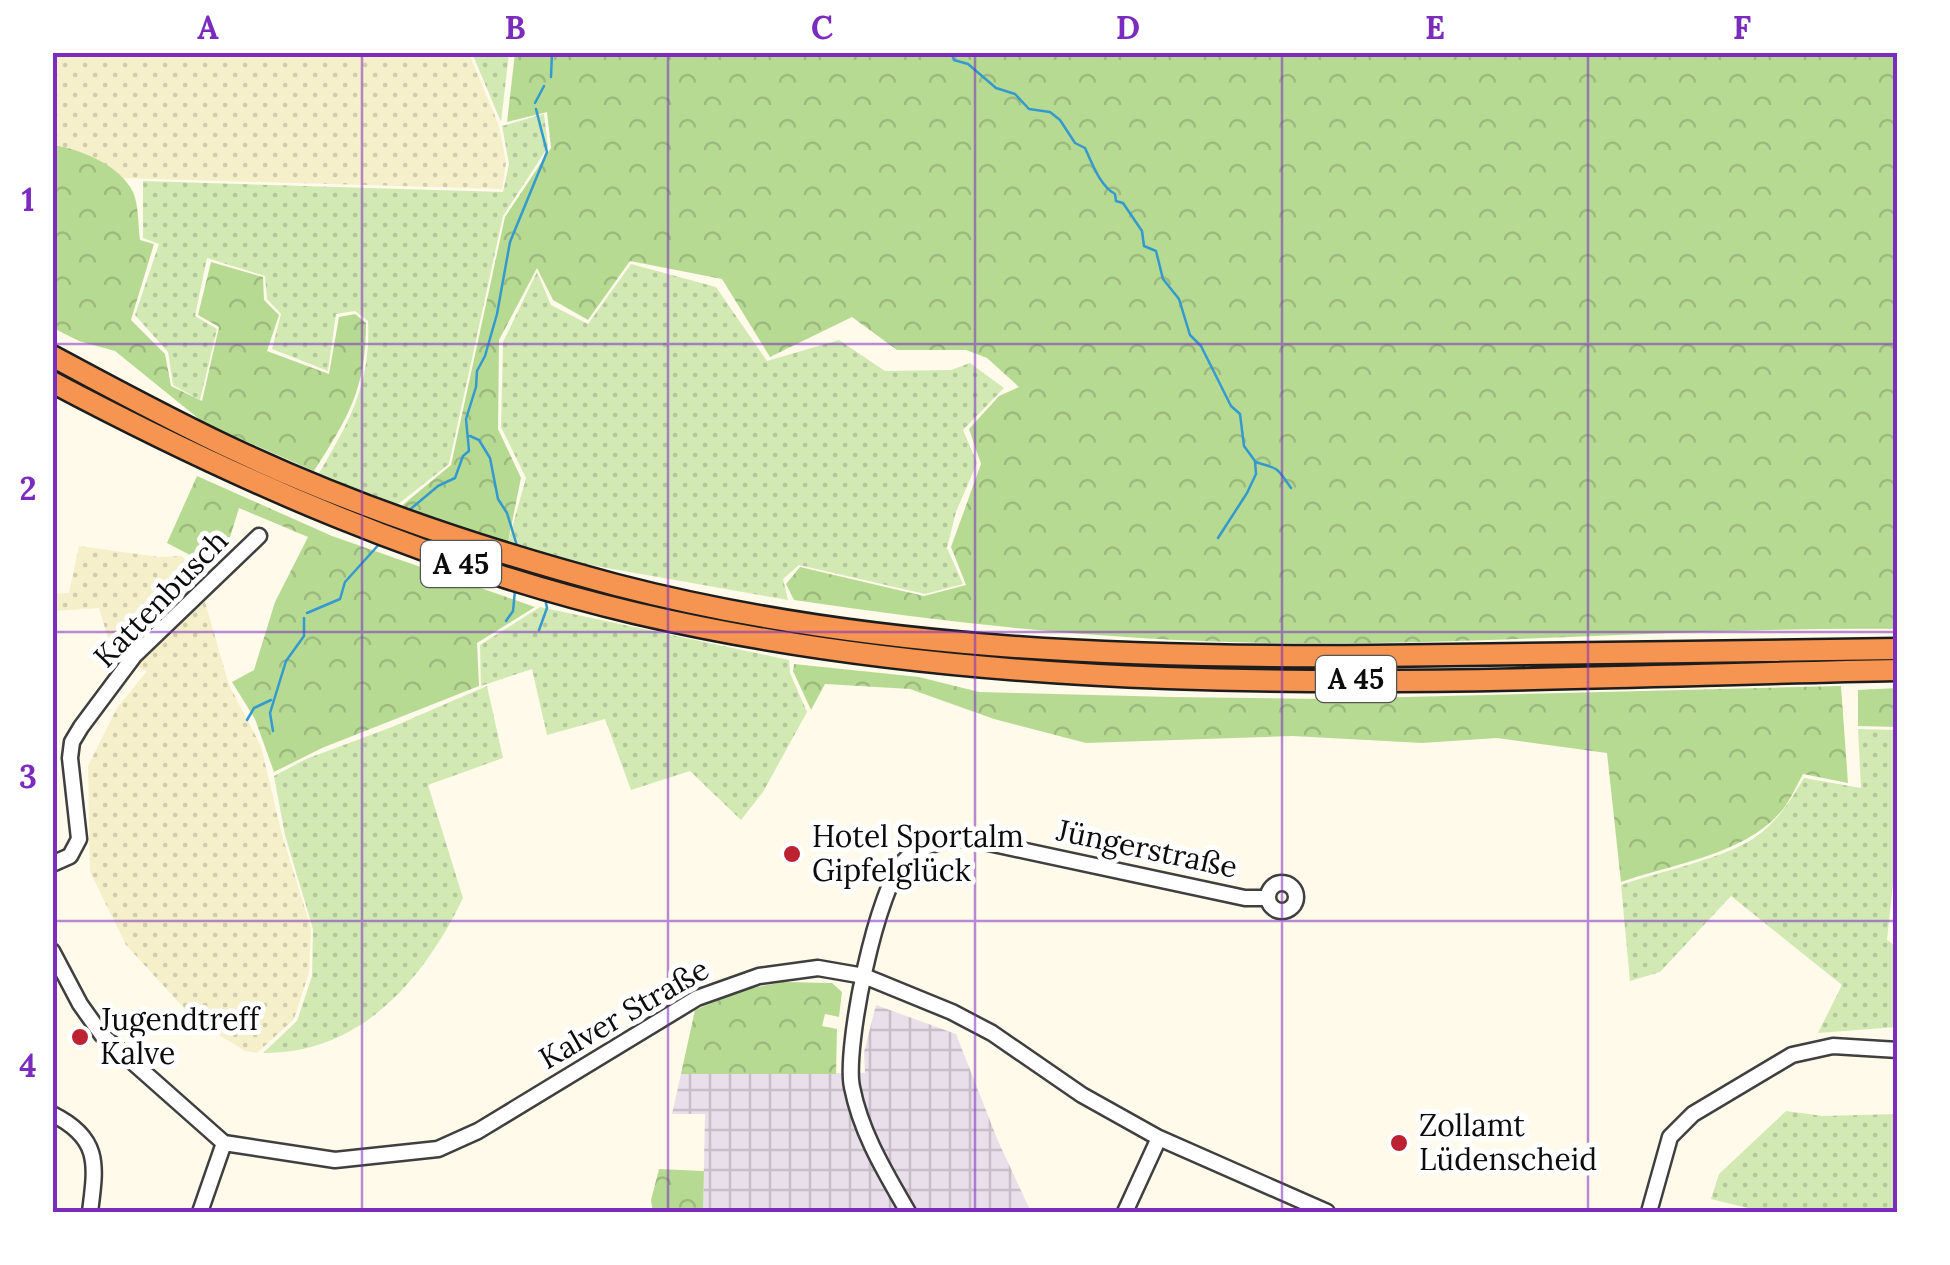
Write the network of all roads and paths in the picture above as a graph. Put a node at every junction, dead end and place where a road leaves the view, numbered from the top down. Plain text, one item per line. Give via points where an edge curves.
1 (52, 356) edge
2 (52, 382) edge
3 (260, 536) dead end
4 (1898, 649) edge
5 (1898, 670) edge
6 (52, 864) edge
7 (1268, 898) dead end
8 (52, 951) edge
9 (864, 976) junction
10 (1898, 1050) edge
11 (52, 1114) edge
12 (1159, 1138) junction
13 (224, 1143) junction
14 (90, 1212) edge
15 (200, 1212) edge
16 (908, 1212) edge
17 (1125, 1212) edge
18 (1327, 1212) edge
19 (1649, 1212) edge

1 - 4 highway, A 45 via 239,452 478,545 618,585 819,625 1164,655
2 - 5 highway, A 45 via 232,473 468,566 630,612 816,647 1050,672 1200,678
3 - 6 street, Kattenbusch via 134,656 72,742 79,839 70,856
7 - 9 street, Jüngerstraße via 970,839 946,840 898,868
8 - 13 street via 102,1035
9 - 12 street, Kalver Straße via 983,1028
9 - 13 street, Kalver Straße via 800,968 716,990 438,1149 335,1160
9 - 16 street, Jüngerstraße via 852,1027 851,1084 864,1129
10 - 19 street via 1834,1046 1792,1055 1692,1114 1670,1138
11 - 14 street via 73,1125 92,1152
12 - 17 street
12 - 18 street, Kalver Straße
13 - 15 street

